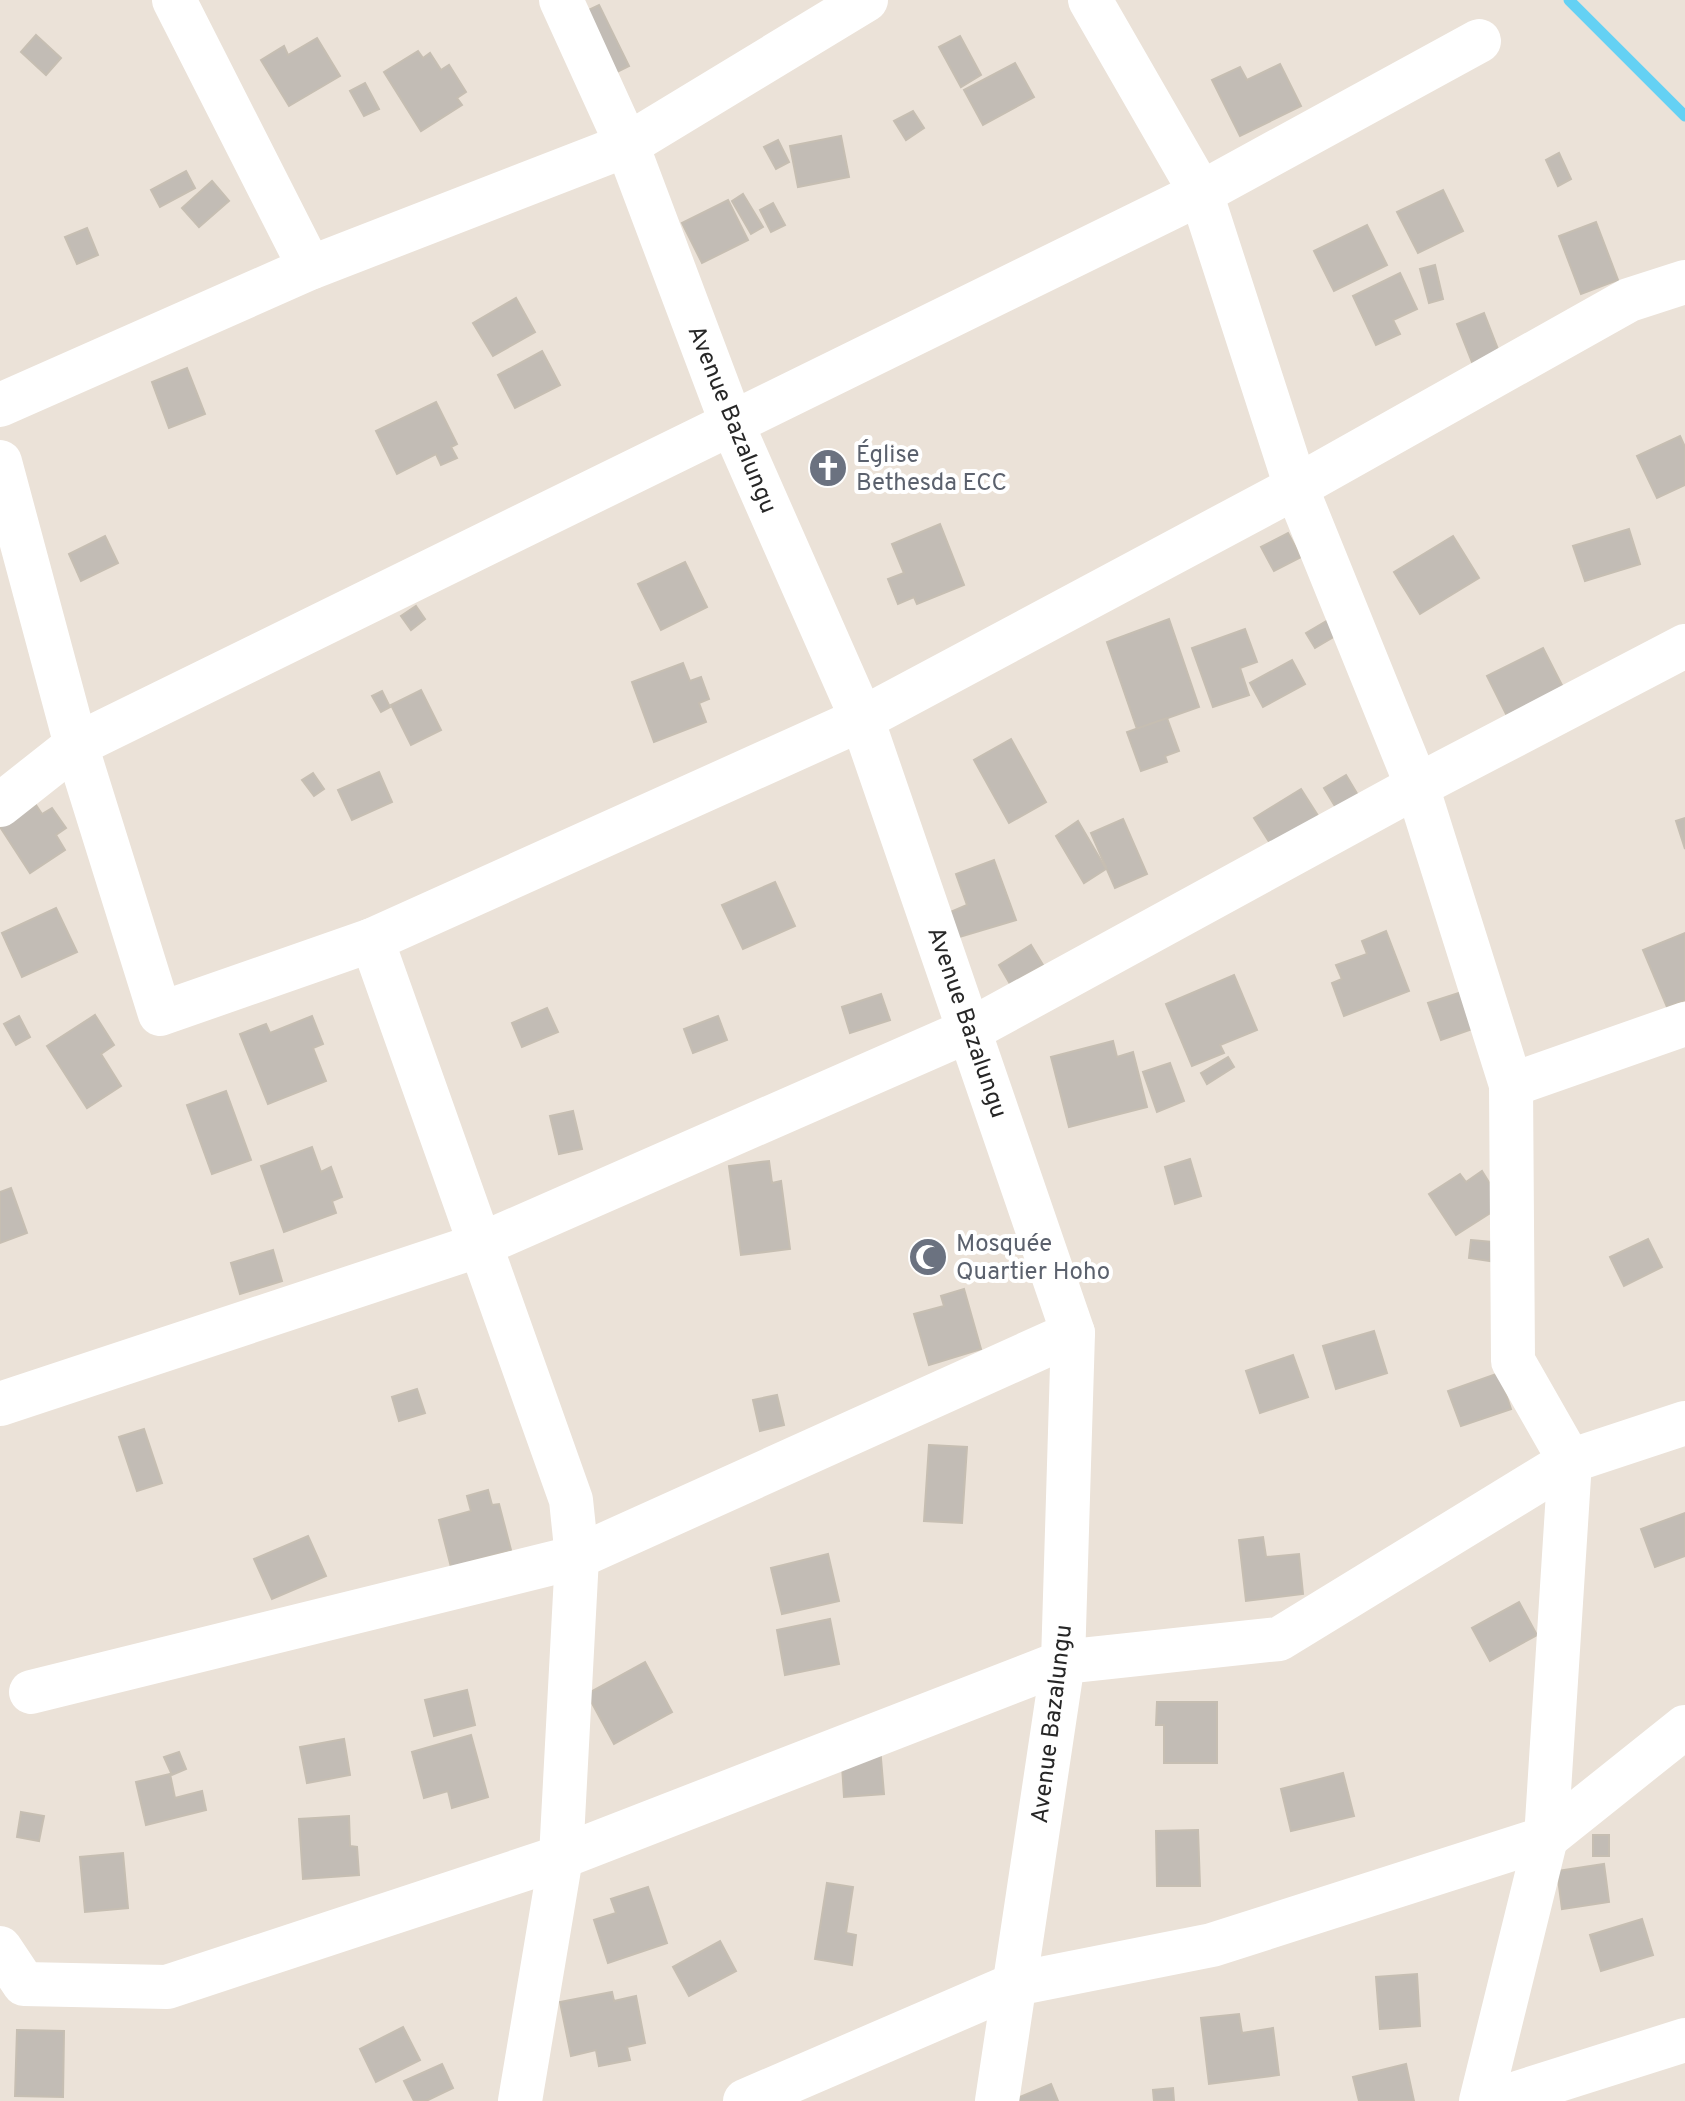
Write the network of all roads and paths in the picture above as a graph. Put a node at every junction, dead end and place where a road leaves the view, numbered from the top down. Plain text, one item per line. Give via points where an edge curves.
1 (174, 0) edge
2 (561, 0) edge
3 (866, 0) edge
4 (1090, 0) edge
5 (1479, 41) dead end
6 (627, 145) junction
7 (1201, 193) junction
8 (310, 268) junction
9 (1685, 282) edge
10 (0, 405) edge
11 (732, 424) junction
12 (0, 462) edge
13 (1296, 487) junction
14 (1685, 646) edge
15 (862, 719) junction
16 (76, 745) junction
17 (1417, 786) junction
18 (0, 805) edge
19 (372, 940) junction
20 (1685, 1024) edge
21 (972, 1029) junction
22 (1511, 1085) junction
23 (480, 1245) junction
24 (1073, 1333) junction
25 (0, 1404) edge
26 (1685, 1423) edge
27 (1570, 1461) junction
28 (577, 1557) junction
29 (1063, 1662) junction
30 (31, 1692) dead end
31 (1685, 1727) edge
32 (1546, 1838) junction
33 (561, 1857) junction
34 (0, 1948) edge
35 (1016, 1984) junction
36 (1685, 2040) edge
37 (520, 2101) edge
38 (745, 2101) edge
39 (997, 2101) edge
40 (1481, 2101) edge
41 (1492, 2101) edge

1 - 8 street
2 - 6 street, Avenue Bazalungu
3 - 6 street
4 - 7 street
5 - 7 street
6 - 8 street
6 - 11 street, Avenue Bazalungu
7 - 11 street
7 - 13 street
8 - 10 street
9 - 13 street via 1629,300
11 - 15 street, Avenue Bazalungu
11 - 16 street
12 - 16 street
13 - 15 street
13 - 17 street
14 - 17 street
15 - 19 street
15 - 21 street, Avenue Bazalungu
16 - 18 street
16 - 19 street via 160,1014
17 - 21 street
17 - 22 street
19 - 23 street
20 - 22 street
21 - 23 street
21 - 24 street, Avenue Bazalungu
22 - 27 street via 1513,1361
23 - 25 street
23 - 28 street via 571,1500
24 - 28 street
24 - 29 street, Avenue Bazalungu
26 - 27 street
27 - 29 street via 1279,1639
27 - 32 street
28 - 30 street
28 - 33 street
29 - 33 street
29 - 35 street, Avenue Bazalungu
31 - 32 street
32 - 35 street via 1212,1945
32 - 40 street
33 - 34 street via 167,1987 24,1984
33 - 37 street
35 - 38 street
35 - 39 street, Avenue Bazalungu
36 - 41 street

